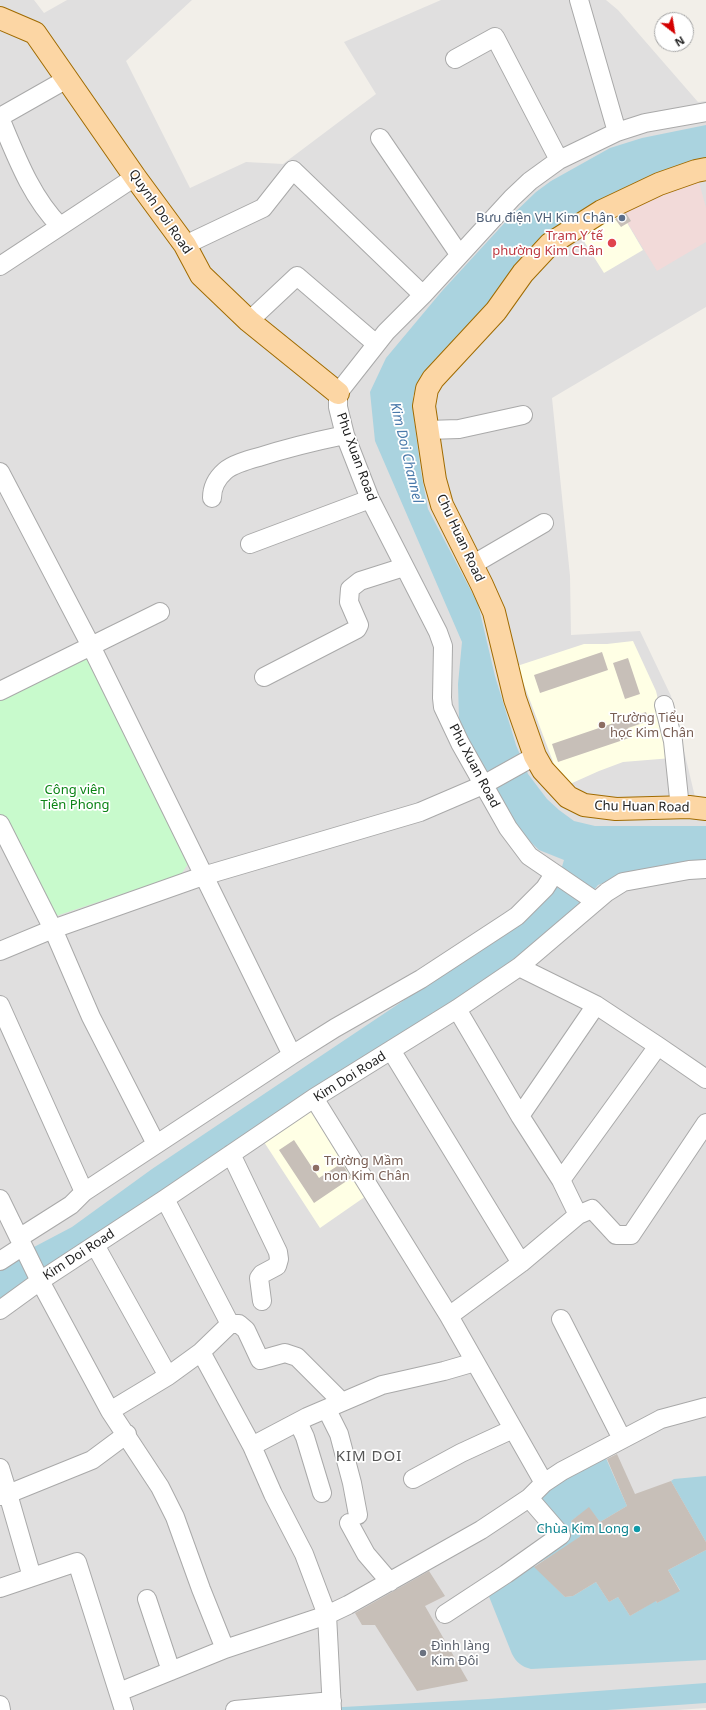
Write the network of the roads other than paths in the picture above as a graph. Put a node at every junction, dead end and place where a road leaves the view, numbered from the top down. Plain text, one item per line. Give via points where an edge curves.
1 (579, 0) edge
2 (0, 18) edge
3 (455, 59) dead end
4 (67, 79) junction
5 (706, 112) edge
6 (0, 117) edge
7 (618, 132) junction
8 (380, 138) dead end
9 (559, 160) junction
10 (706, 169) edge
11 (136, 178) junction
12 (60, 226) junction
13 (186, 245) junction
14 (459, 254) junction
15 (0, 266) edge
16 (422, 295) junction
17 (249, 321) junction
18 (375, 343) junction
19 (338, 393) junction
20 (523, 415) dead end
21 (427, 430) junction
22 (345, 435) junction
23 (0, 472) edge
24 (212, 498) dead end
25 (370, 499) junction
26 (544, 523) dead end
27 (250, 544) dead end
28 (472, 565) junction
29 (404, 567) junction
30 (160, 612) dead end
31 (91, 646) junction
32 (264, 677) dead end
33 (0, 691) edge
34 (664, 706) dead end
35 (535, 756) junction
36 (482, 785) junction
37 (680, 808) junction
38 (706, 809) edge
39 (0, 824) edge
40 (706, 869) edge
41 (554, 874) junction
42 (203, 876) junction
43 (592, 898) junction
44 (53, 929) junction
45 (0, 951) edge
46 (519, 967) junction
47 (0, 1005) edge
48 (596, 1006) junction
49 (457, 1009) junction
50 (658, 1046) junction
51 (391, 1050) junction
52 (292, 1055) junction
53 (706, 1079) edge
54 (314, 1098) junction
55 (520, 1116) junction
56 (706, 1123) edge
57 (156, 1144) junction
58 (231, 1154) junction
59 (561, 1180) junction
60 (84, 1192) junction
61 (0, 1199) edge
62 (165, 1199) junction
63 (578, 1215) junction
64 (95, 1245) junction
65 (23, 1247) junction
66 (0, 1261) edge
67 (522, 1263) junction
68 (38, 1277) junction
69 (262, 1301) dead end
70 (0, 1310) edge
71 (449, 1316) junction
72 (561, 1319) dead end
73 (230, 1324) junction
74 (201, 1352) junction
75 (475, 1362) junction
76 (168, 1376) junction
77 (334, 1406) junction
78 (706, 1407) edge
79 (110, 1411) junction
80 (298, 1422) junction
81 (513, 1429) junction
82 (127, 1434) junction
83 (622, 1439) junction
84 (252, 1446) junction
85 (0, 1468) edge
86 (413, 1480) dead end
87 (544, 1483) junction
88 (322, 1493) dead end
89 (4, 1495) edge
90 (529, 1498) junction
91 (32, 1577) junction
92 (390, 1582) junction
93 (0, 1588) edge
94 (147, 1599) dead end
95 (445, 1614) dead end
96 (327, 1615) junction
97 (225, 1649) junction
98 (171, 1671) junction
99 (119, 1692) junction
100 (0, 1705) edge
101 (332, 1705) edge
102 (1, 1710) edge
103 (124, 1710) edge
104 (235, 1710) edge

1 - 7 street
2 - 4 main road, Quynh Doi Road via 35,33
3 - 9 street via 495,38
4 - 6 street
4 - 11 main road, Quynh Doi Road
5 - 7 street via 645,123
6 - 12 street via 22,169 48,215
7 - 9 street
8 - 14 street
9 - 14 street via 530,181
10 - 21 main road, Chu Huan Road via 659,184 609,207 550,244 523,274 496,311 433,378 427,389 424,406
11 - 12 street
11 - 13 main road, Quynh Doi Road
12 - 15 street
13 - 16 street via 263,208 293,170
13 - 17 main road, Quynh Doi Road via 201,276
14 - 16 street
16 - 18 street
17 - 18 street via 297,276
17 - 19 main road, Quynh Doi Road
18 - 19 street
19 - 22 street, Phu Xuan Road via 338,407
20 - 21 street via 459,429
21 - 28 main road, Chu Huan Road via 442,505
22 - 24 street via 293,446 245,461 226,470 218,478
22 - 25 street, Phu Xuan Road
23 - 31 street
25 - 27 street
25 - 29 street, Phu Xuan Road
26 - 28 street
28 - 35 main road, Chu Huan Road via 494,612 515,698
29 - 32 street via 360,581 350,589 349,602 359,625 357,629
29 - 36 street, Phu Xuan Road via 443,646 443,707
30 - 31 street
31 - 33 street
31 - 42 street
34 - 37 street via 673,741
35 - 36 street
35 - 37 main road, Chu Huan Road via 543,770 568,797 584,805 616,809
36 - 41 street, Phu Xuan Road via 508,828 529,856
36 - 42 street via 420,812
37 - 38 main road, Chu Huan Road
39 - 44 street
40 - 43 street, Kim Doi Road via 623,882
41 - 43 street, Phu Xuan Road
41 - 52 street via 545,888 513,919 422,979
42 - 44 street
42 - 52 street
43 - 46 street, Kim Doi Road
44 - 45 street
44 - 57 street via 91,1017
46 - 48 street
46 - 49 street, Kim Doi Road
47 - 60 street
48 - 50 street
48 - 55 street
49 - 51 street, Kim Doi Road
49 - 55 street
50 - 53 street
50 - 59 street
51 - 54 street, Kim Doi Road
51 - 67 street
52 - 57 street
54 - 58 street, Kim Doi Road
54 - 71 street
55 - 59 street
56 - 63 street via 631,1235 616,1235 592,1209
57 - 60 street
58 - 62 street, Kim Doi Road
58 - 69 street via 278,1252 277,1266 259,1278
59 - 63 street
60 - 65 street
61 - 65 street
62 - 64 street, Kim Doi Road
62 - 73 street
63 - 67 street
64 - 68 street, Kim Doi Road
64 - 76 street
65 - 66 street
65 - 68 street
67 - 71 street
68 - 70 street, Kim Doi Road
68 - 79 street
71 - 75 street
72 - 83 street
73 - 74 street
73 - 77 street via 239,1324 246,1330 260,1360 285,1353 297,1358
74 - 76 street
74 - 84 street
75 - 77 street via 444,1372 382,1385
75 - 81 street
76 - 79 street
77 - 80 street
77 - 92 street via 352,1483 353,1519 366,1554
78 - 83 street via 661,1418
79 - 82 street
80 - 84 street
80 - 88 street
81 - 86 street via 461,1453
81 - 87 street
82 - 89 street via 92,1460
82 - 97 street via 160,1487 175,1517
83 - 87 street
84 - 96 street via 304,1554
85 - 89 street
87 - 90 street
89 - 91 street
90 - 92 street via 481,1530
90 - 95 street via 561,1535
91 - 93 street
91 - 99 street via 77,1562
92 - 96 street
94 - 98 street
96 - 97 street
96 - 101 street
97 - 98 street
98 - 99 street
99 - 103 street
100 - 102 street
101 - 104 street

